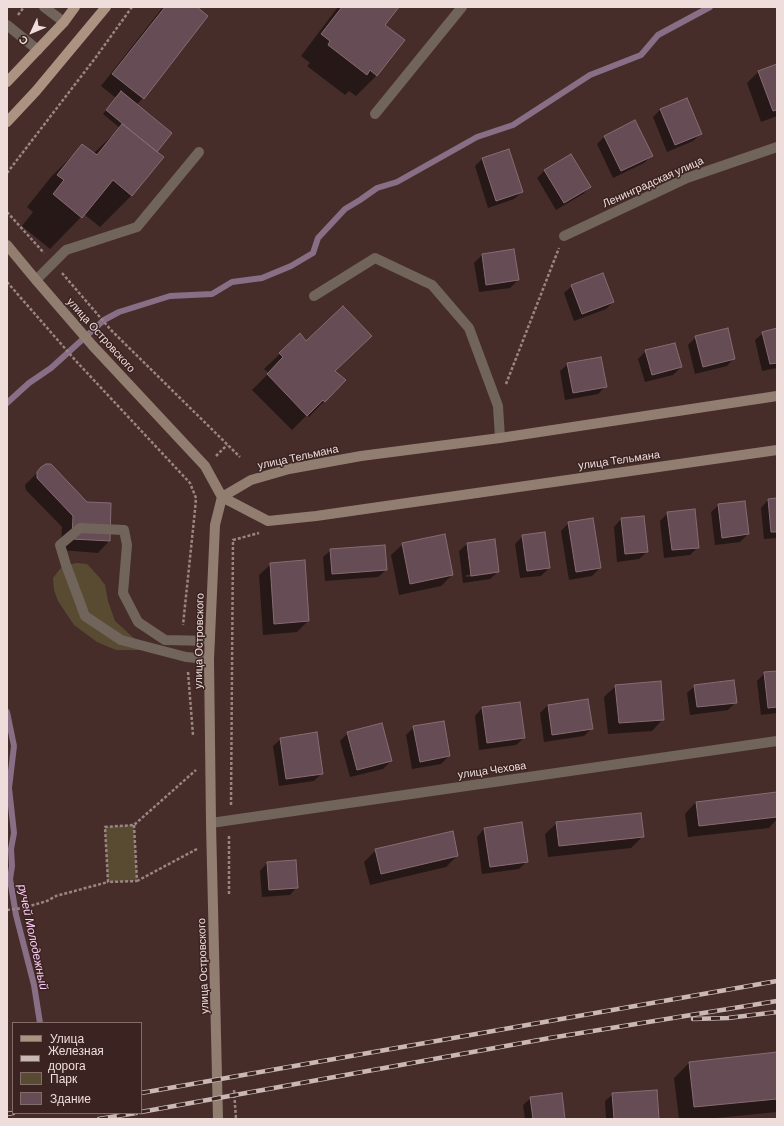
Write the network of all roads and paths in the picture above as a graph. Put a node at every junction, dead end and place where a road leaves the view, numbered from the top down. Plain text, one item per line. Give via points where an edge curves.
1 (44, 7) edge
2 (75, 7) edge
3 (106, 7) edge
4 (132, 7) edge
5 (462, 7) edge
6 (64, 22) junction
7 (7, 25) edge
8 (38, 50) junction
9 (7, 82) edge
10 (375, 114) dead end
11 (7, 122) edge
12 (777, 147) edge
13 (199, 152) dead end
14 (7, 172) edge
15 (564, 236) joint
16 (7, 245) edge
17 (36, 280) junction
18 (7, 282) edge
19 (314, 296) dead end
20 (98, 314) dead end
21 (777, 396) edge
22 (498, 406) junction
23 (500, 438) junction
24 (777, 450) edge
25 (240, 457) dead end
26 (222, 497) junction
27 (263, 531) dead end
28 (185, 641) junction
29 (210, 641) junction
30 (186, 656) junction
31 (209, 659) junction
32 (194, 739) dead end
33 (777, 741) edge
34 (197, 777) dead end
35 (229, 820) junction
36 (211, 823) junction
37 (134, 825) junction
38 (198, 856) dead end
39 (137, 881) junction
40 (108, 882) junction
41 (229, 897) dead end
42 (7, 910) edge
43 (234, 1089) dead end
44 (218, 1119) edge
45 (236, 1119) edge

1 - 6 street
2 - 6 main road
3 - 11 main road
4 - 14 path
5 - 10 street
6 - 8 main road
7 - 8 street
8 - 9 main road
12 - 15 street, Ленинградская улица via 687,178
13 - 17 street via 137,227 66,250
15 - 22 path
16 - 17 main road, улица Островского
17 - 26 main road, улица Островского via 93,346 205,466
18 - 28 path via 76,361 190,483 196,498 182,624
19 - 22 street via 375,258 432,285 469,328
20 - 25 path via 111,330
21 - 23 main road, улица Тельмана
22 - 23 street
23 - 26 main road, улица Тельмана via 361,456 289,469 251,480
24 - 26 main road, улица Тельмана via 268,521
26 - 29 main road, улица Островского via 215,525
27 - 35 path via 233,540 232,800
28 - 29 street
28 - 30 street via 165,640 138,622 123,593 126,545 124,530 80,528 60,545 85,616 121,640
29 - 31 main road, улица Островского
30 - 31 street
30 - 32 path
31 - 36 main road, улица Островского
33 - 35 street, улица Чехова
34 - 37 path via 197,769
35 - 36 street, улица Чехова
35 - 41 path
36 - 44 main road, улица Островского
37 - 39 path
37 - 40 path via 106,827
38 - 39 path via 197,848
39 - 40 path
40 - 42 path via 23,908
43 - 45 path

